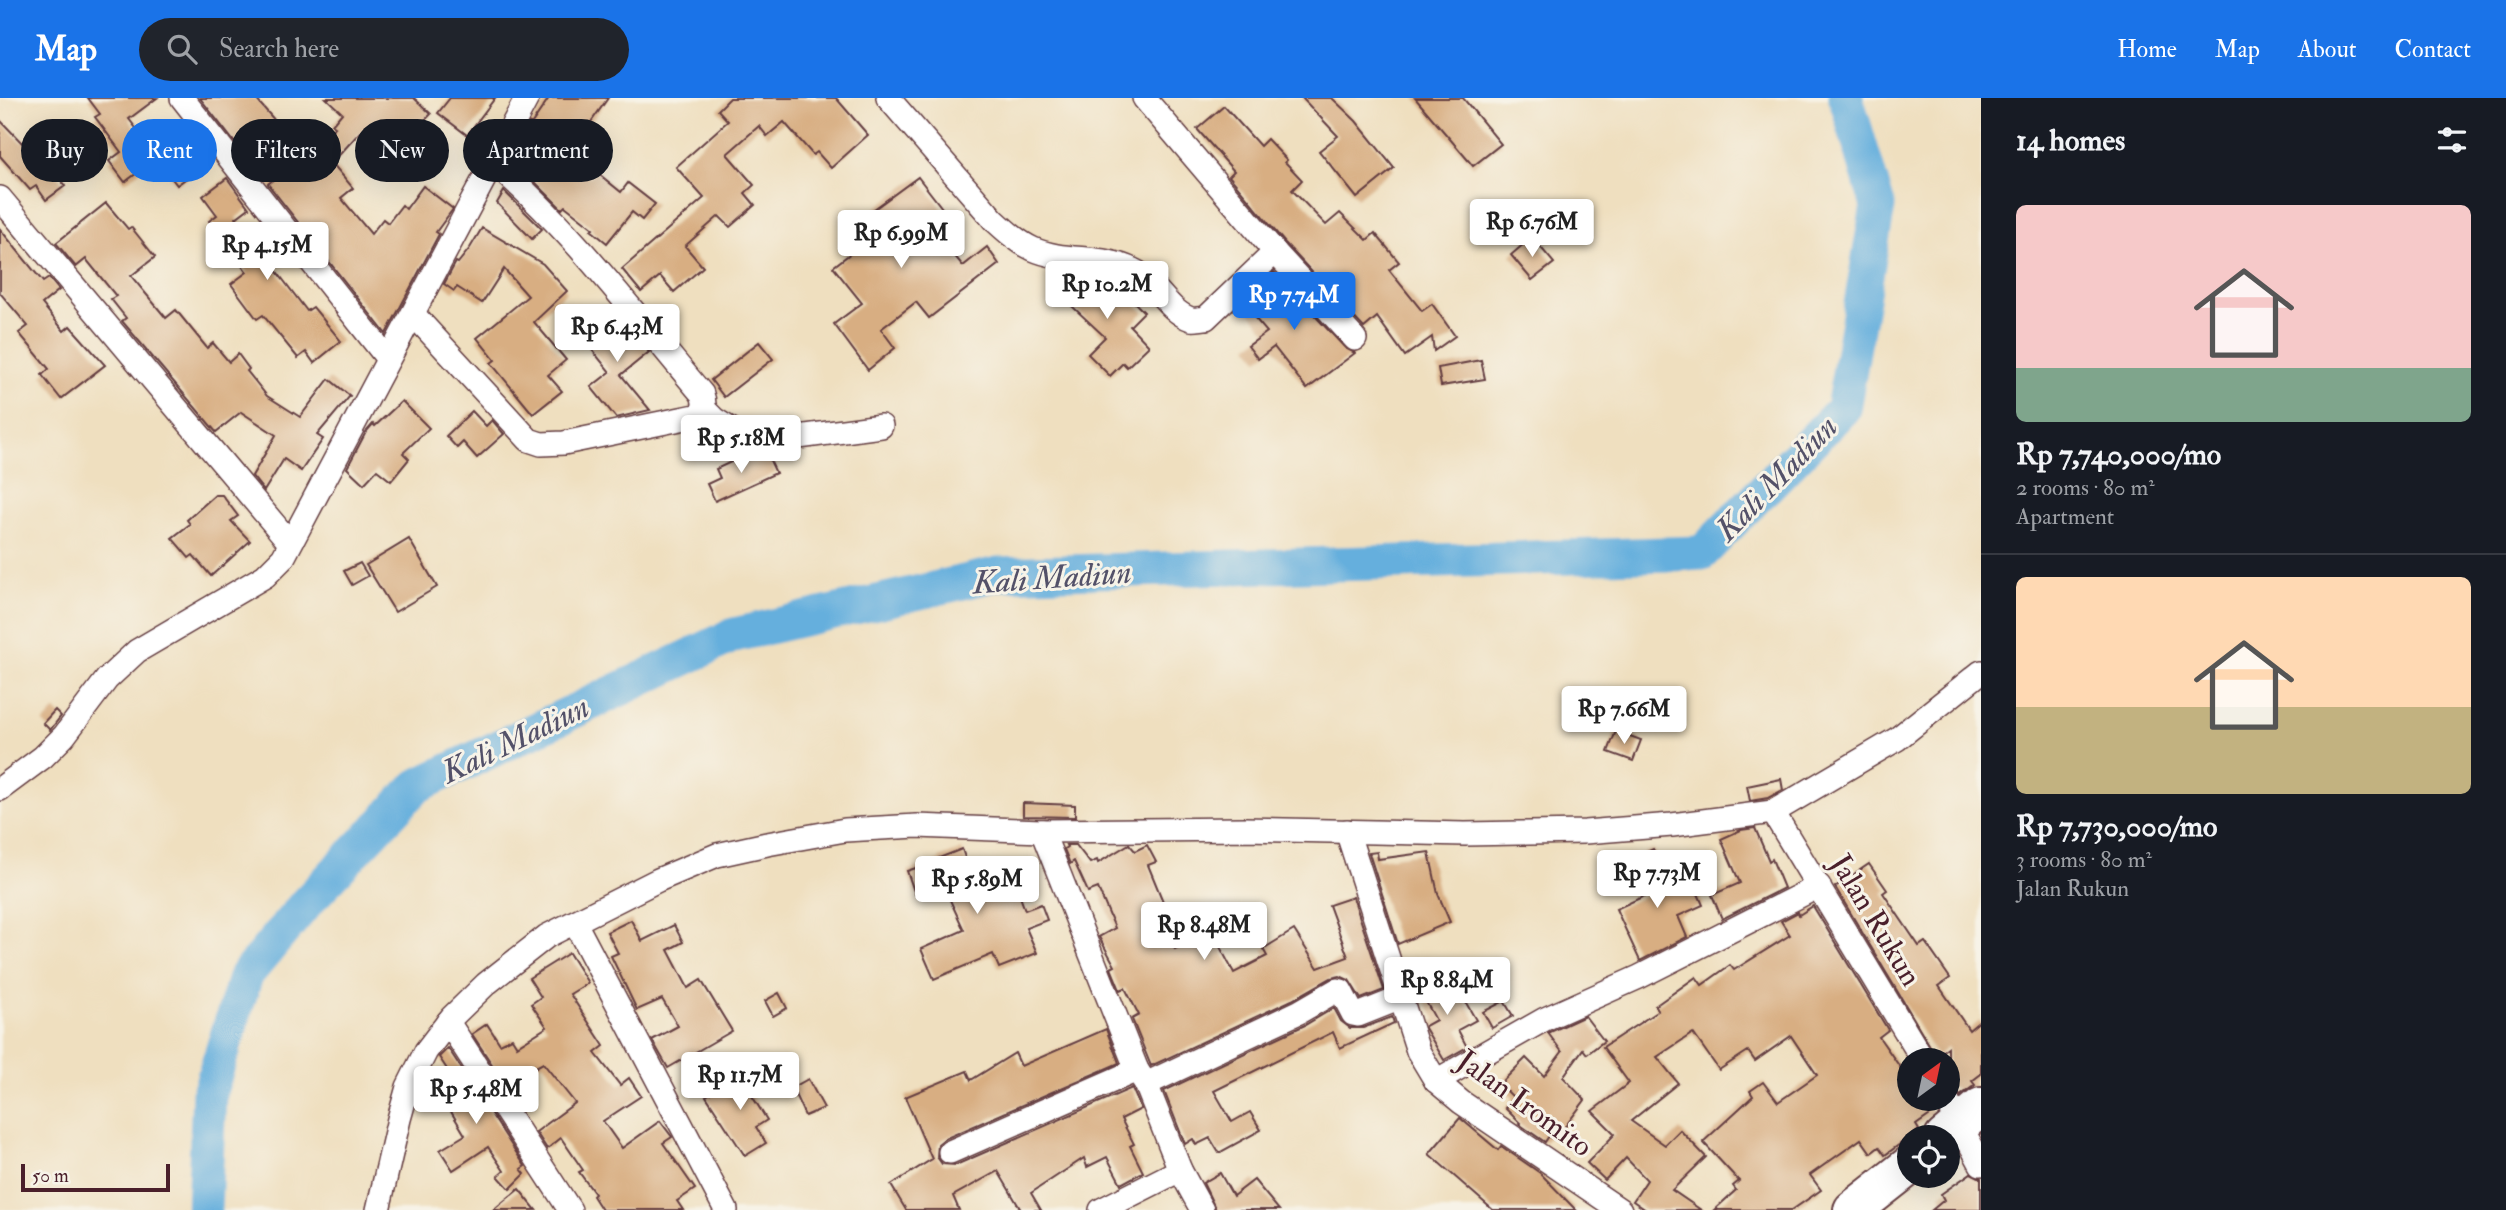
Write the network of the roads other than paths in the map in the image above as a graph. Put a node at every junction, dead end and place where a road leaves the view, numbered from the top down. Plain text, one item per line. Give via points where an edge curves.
1 (182, 98) edge
2 (527, 98) edge
3 (888, 98) edge
4 (1144, 98) edge
5 (516, 119) edge
6 (484, 182) edge
7 (516, 182) edge
8 (0, 198) edge
9 (1275, 252) junction
10 (413, 314) junction
11 (1355, 339) dead end
12 (388, 359) junction
13 (704, 410) junction
14 (881, 426) dead end
15 (290, 543) junction
16 (1981, 672) edge
17 (0, 789) edge
18 (1773, 812) junction
19 (1042, 831) junction
20 (1348, 831) junction
21 (1819, 886) junction
22 (575, 923) junction
23 (1401, 999) junction
24 (448, 1022) junction
25 (1916, 1048) edge
26 (1141, 1077) junction
27 (1436, 1081) junction
28 (1958, 1116) edge
29 (950, 1152) dead end
30 (1981, 1164) edge
31 (1180, 1170) junction
32 (1897, 1175) edge
33 (716, 1206) edge
34 (378, 1210) edge
35 (570, 1210) edge
36 (1101, 1210) edge
37 (1202, 1210) edge
38 (1620, 1210) edge
39 (1853, 1210) edge

1 - 12 street
2 - 5 street
3 - 9 street via 1014,237 1035,250 1112,261 1136,271 1192,319 1206,318
4 - 9 street
6 - 10 street
7 - 13 street via 702,394
8 - 15 street
9 - 11 street
10 - 12 street
10 - 13 street via 529,440 541,444 700,415
12 - 15 street
13 - 14 street via 750,441
15 - 17 street via 265,576 137,652 107,679 44,757
16 - 18 street via 1897,739
18 - 20 street via 1585,832
18 - 21 street, Jalan Rukun
19 - 20 street
19 - 22 street via 917,826 845,830 767,844 718,855
19 - 26 street
20 - 23 street, Jalan Iromito
21 - 25 street, Jalan Rukun
21 - 27 street via 1545,1019
22 - 24 street via 547,936 485,984
22 - 33 street
23 - 26 street via 1358,1015 1337,990 1299,1012
23 - 27 street, Jalan Iromito via 1418,1051
24 - 34 street via 426,1051 408,1087
24 - 35 street
26 - 29 street
26 - 31 street
27 - 38 street, Jalan Iromito
28 - 30 street
31 - 36 street
31 - 37 street
32 - 39 highway

